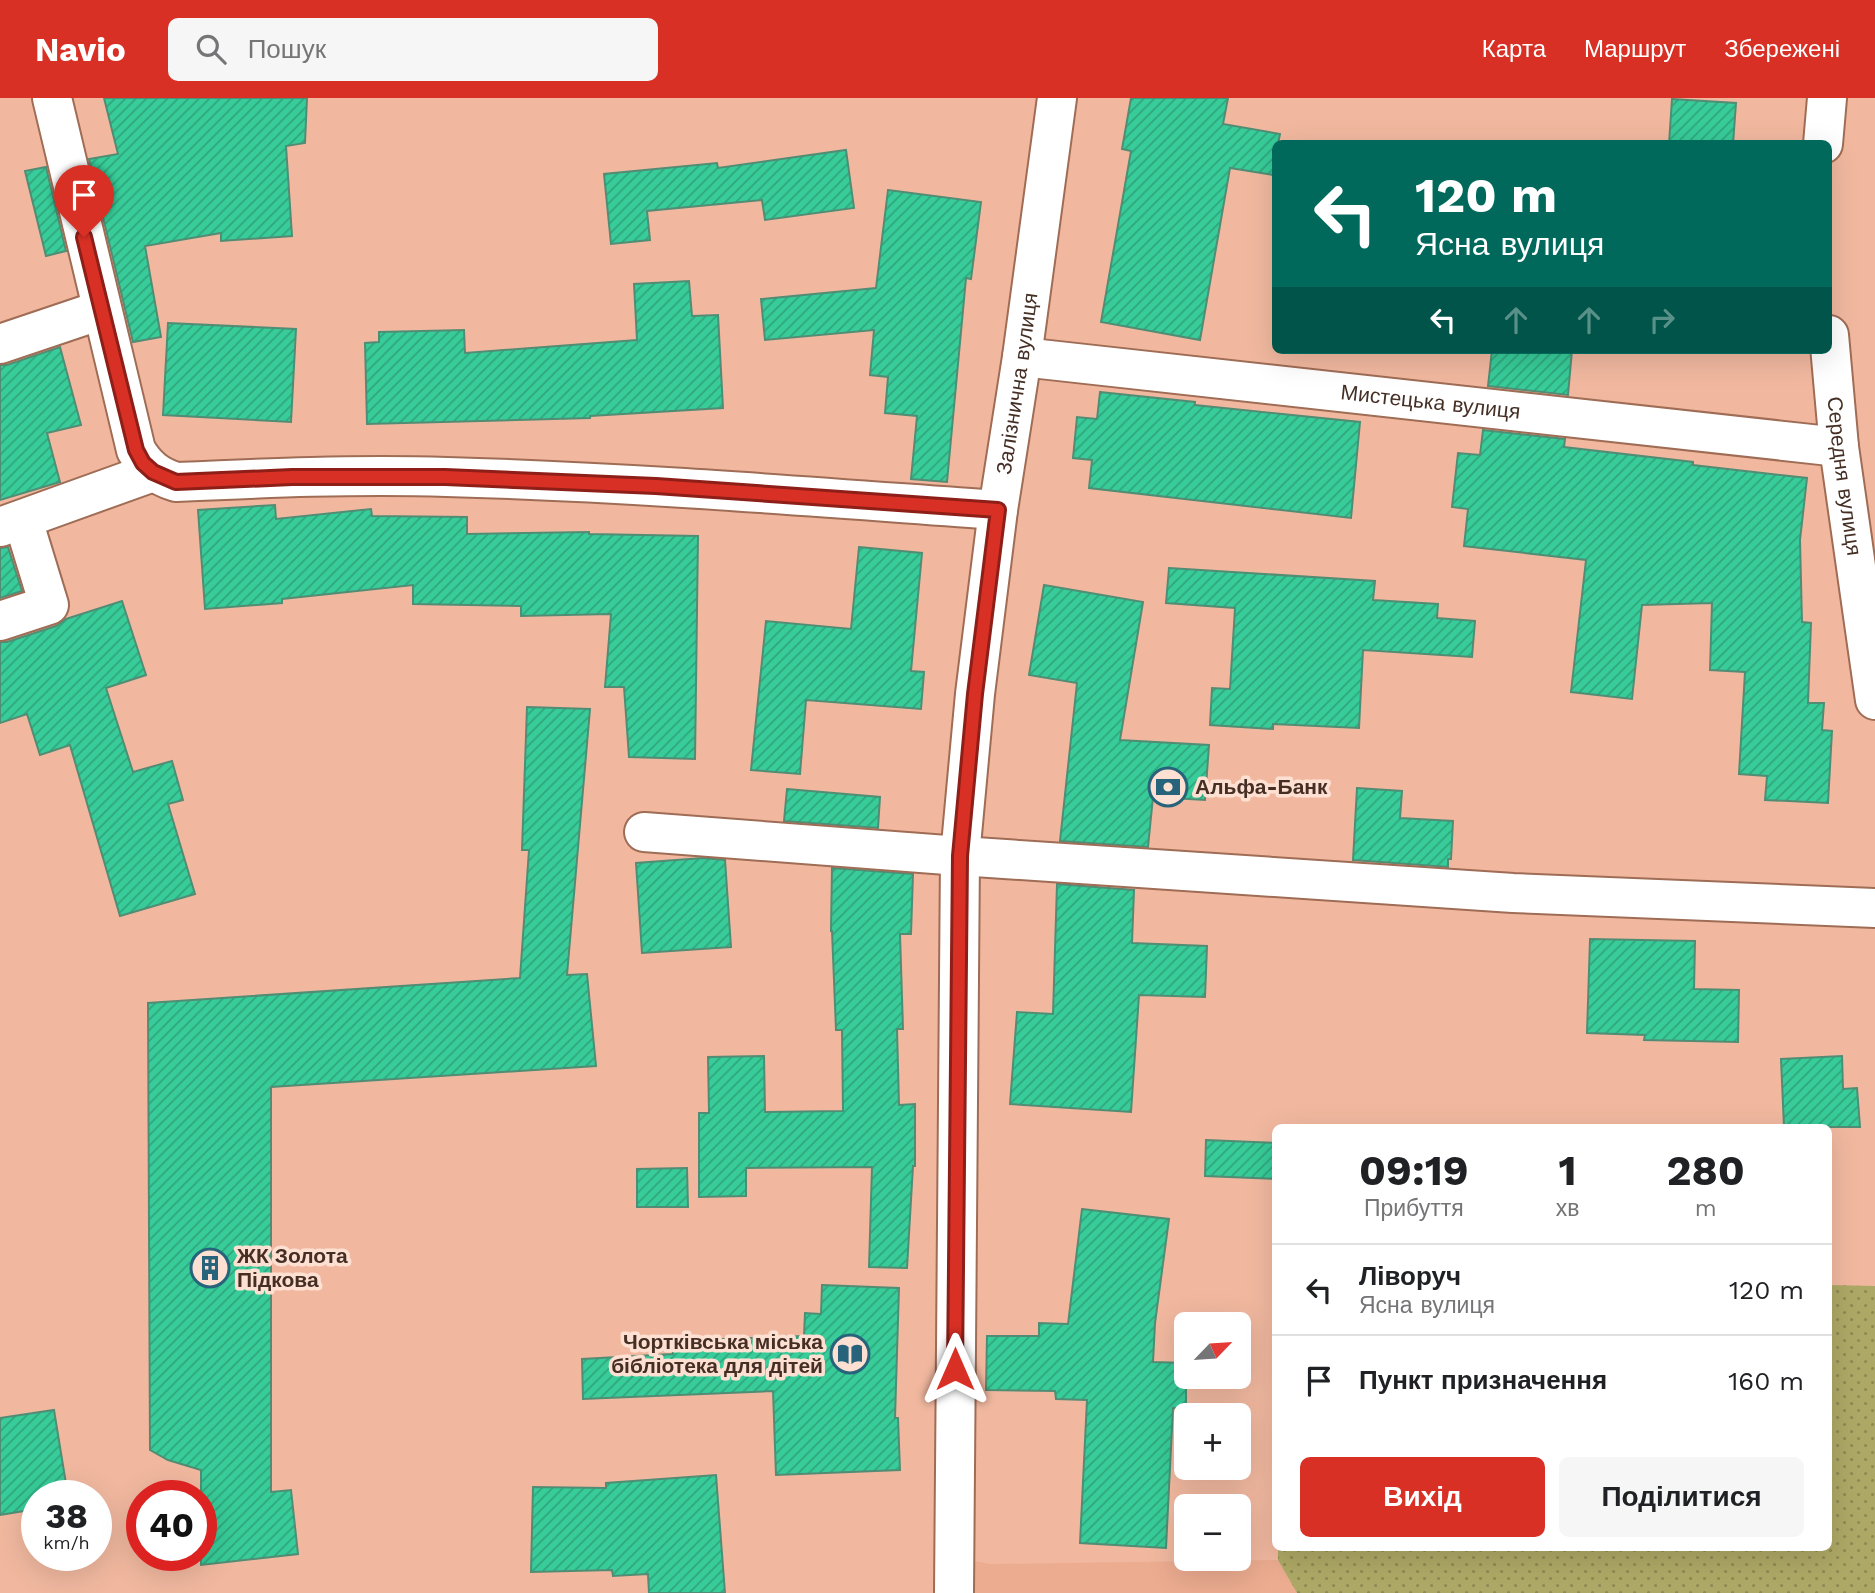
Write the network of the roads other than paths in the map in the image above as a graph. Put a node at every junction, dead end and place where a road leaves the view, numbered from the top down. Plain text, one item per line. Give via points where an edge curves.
1 (52, 98) edge
2 (1056, 98) edge
3 (1827, 98) edge
4 (1823, 140) edge
5 (101, 310) junction
6 (0, 344) edge
7 (1831, 354) edge
8 (1023, 358) junction
9 (1839, 447) junction
10 (153, 472) junction
11 (998, 510) junction
12 (11, 523) edge
13 (0, 621) edge
14 (1875, 700) edge
15 (644, 832) dead end
16 (960, 856) junction
17 (1875, 908) edge
18 (954, 1593) edge

1 - 5 street
2 - 8 street, Залізнична вулиця
3 - 4 street
5 - 6 street
5 - 10 street via 136,450
7 - 9 street, Середня вулиця
8 - 9 street, Мистецька вулиця
8 - 11 street, Залізнична вулиця
9 - 14 street, Середня вулиця
10 - 11 street via 176,482 445,477 656,486
10 - 12 street
11 - 16 street, Залізнична вулиця
12 - 13 street via 49,606
15 - 16 street
16 - 17 street via 1513,893
16 - 18 street, Залізнична вулиця

